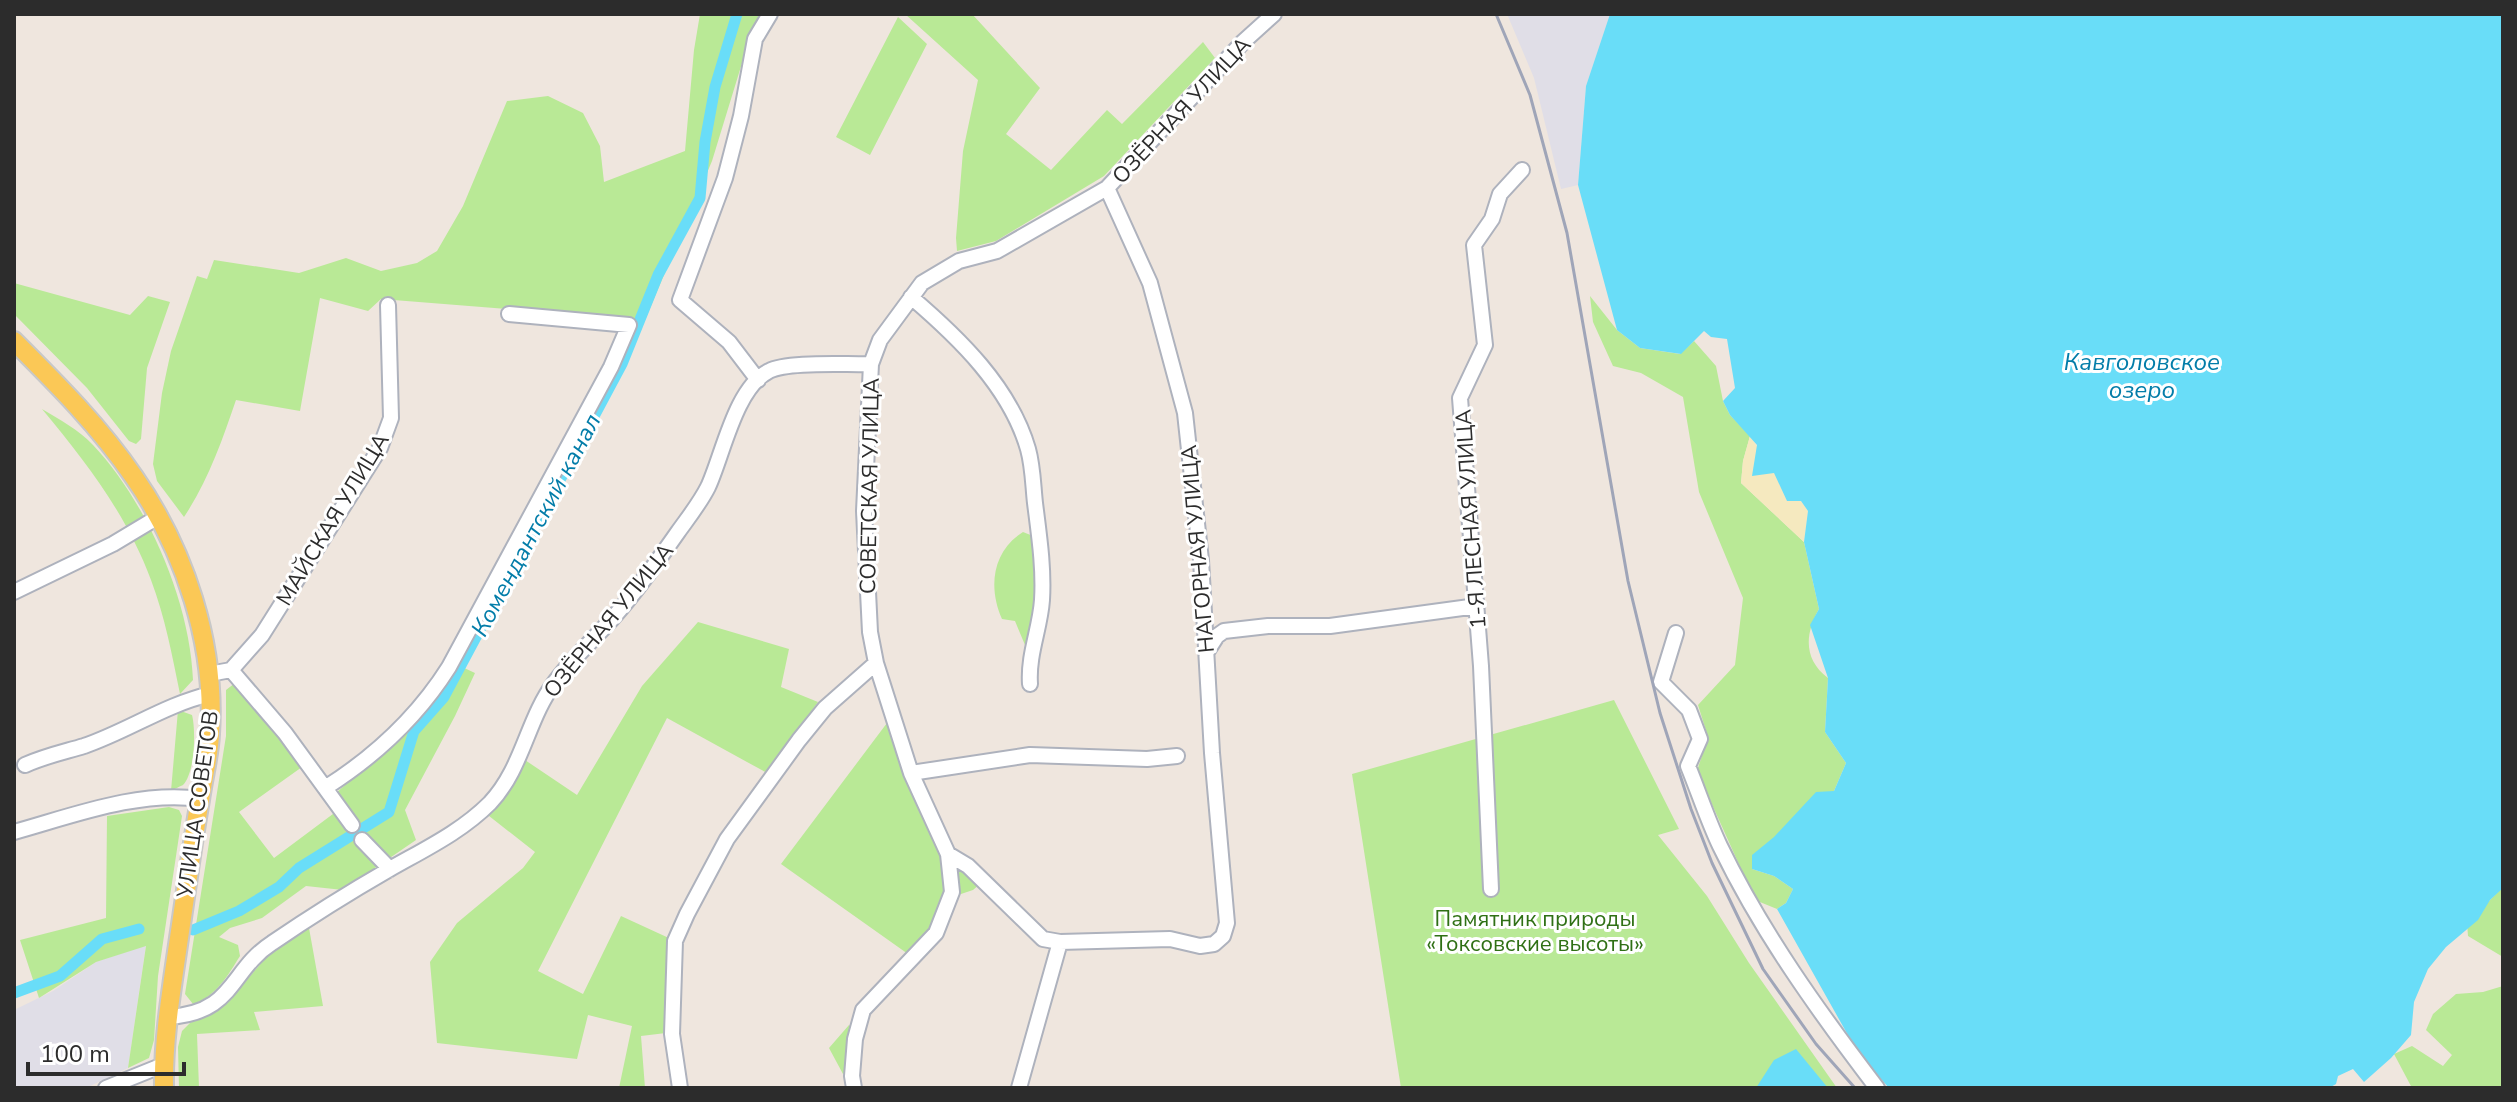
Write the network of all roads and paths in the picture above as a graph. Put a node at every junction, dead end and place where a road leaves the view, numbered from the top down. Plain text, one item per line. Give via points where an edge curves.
1 (770, 14) edge
2 (1274, 14) edge
3 (1522, 170) dead end
4 (1107, 188) junction
5 (911, 297) junction
6 (388, 305) dead end
7 (509, 314) dead end
8 (14, 341) edge
9 (871, 364) junction
10 (758, 380) junction
11 (158, 517) junction
12 (14, 592) edge
13 (1477, 606) junction
14 (1676, 633) dead end
15 (1206, 653) junction
16 (876, 663) junction
17 (231, 670) junction
18 (209, 674) junction
19 (1030, 684) dead end
20 (211, 694) junction
21 (1177, 756) dead end
22 (25, 765) dead end
23 (911, 773) junction
24 (325, 788) junction
25 (200, 799) junction
26 (352, 825) dead end
27 (14, 832) edge
28 (362, 840) dead end
29 (948, 854) junction
30 (390, 869) junction
31 (1491, 889) dead end
32 (1060, 942) junction
33 (168, 1017) junction
34 (163, 1065) junction
35 (106, 1088) edge
36 (164, 1088) edge
37 (680, 1088) edge
38 (854, 1088) edge
39 (1019, 1088) edge
40 (1877, 1088) edge

1 - 10 street via 755,39 725,178 680,300 729,342
2 - 4 street, ОЗЁРНАЯ УЛИЦА
3 - 13 street, 1-Я ЛЕСНАЯ УЛИЦА via 1500,194 1492,219 1474,245 1485,345 1460,398
4 - 5 street, ОЗЁРНАЯ УЛИЦА via 997,251 959,261 922,283
4 - 15 street, НАГОРНАЯ УЛИЦА via 1150,283 1185,413
5 - 9 street, ОЗЁРНАЯ УЛИЦА via 880,340
5 - 19 street via 946,327 999,387 1027,449 1040,531 1042,602 1030,654
6 - 17 street, МАЙСКАЯ УЛИЦА via 391,418 380,448 262,635
7 - 24 street via 629,325 430,698
8 - 11 main road, УЛИЦА СОВЕТОВ via 106,440
9 - 10 street via 792,366 769,370
9 - 16 street, СОВЕТСКАЯ УЛИЦА via 864,511
10 - 30 street, ОЗЁРНАЯ УЛИЦА via 746,393 707,489 651,572 554,683 536,712 513,773 492,801 468,824
11 - 12 street
11 - 18 main road, УЛИЦА СОВЕТОВ via 197,613
13 - 15 street via 1330,626 1224,631
13 - 31 street, 1-Я ЛЕСНАЯ УЛИЦА
14 - 40 street via 1661,682 1689,710 1700,739 1688,766 1719,844 1787,962
15 - 32 street, НАГОРНАЯ УЛИЦА via 1227,923 1223,936 1200,946 1170,939
16 - 23 street, СОВЕТСКАЯ УЛИЦА
16 - 37 street via 825,708 799,740 727,839 687,914 675,941 672,1034
17 - 18 street
17 - 24 street
18 - 20 main road, УЛИЦА СОВЕТОВ
20 - 22 street
20 - 25 main road, УЛИЦА СОВЕТОВ
21 - 23 street via 1030,755
23 - 29 street, СОВЕТСКАЯ УЛИЦА
24 - 26 street
25 - 27 street via 140,801
25 - 33 main road, УЛИЦА СОВЕТОВ
28 - 30 street
29 - 32 street via 968,866 1043,939
29 - 38 street, СОВЕТСКАЯ УЛИЦА via 952,892 936,933 863,1010 855,1039
30 - 33 street, ОЗЁРНАЯ УЛИЦА via 266,946 211,1005 187,1016
32 - 39 street
33 - 34 main road, УЛИЦА СОВЕТОВ
34 - 35 street
34 - 36 main road, УЛИЦА СОВЕТОВ

